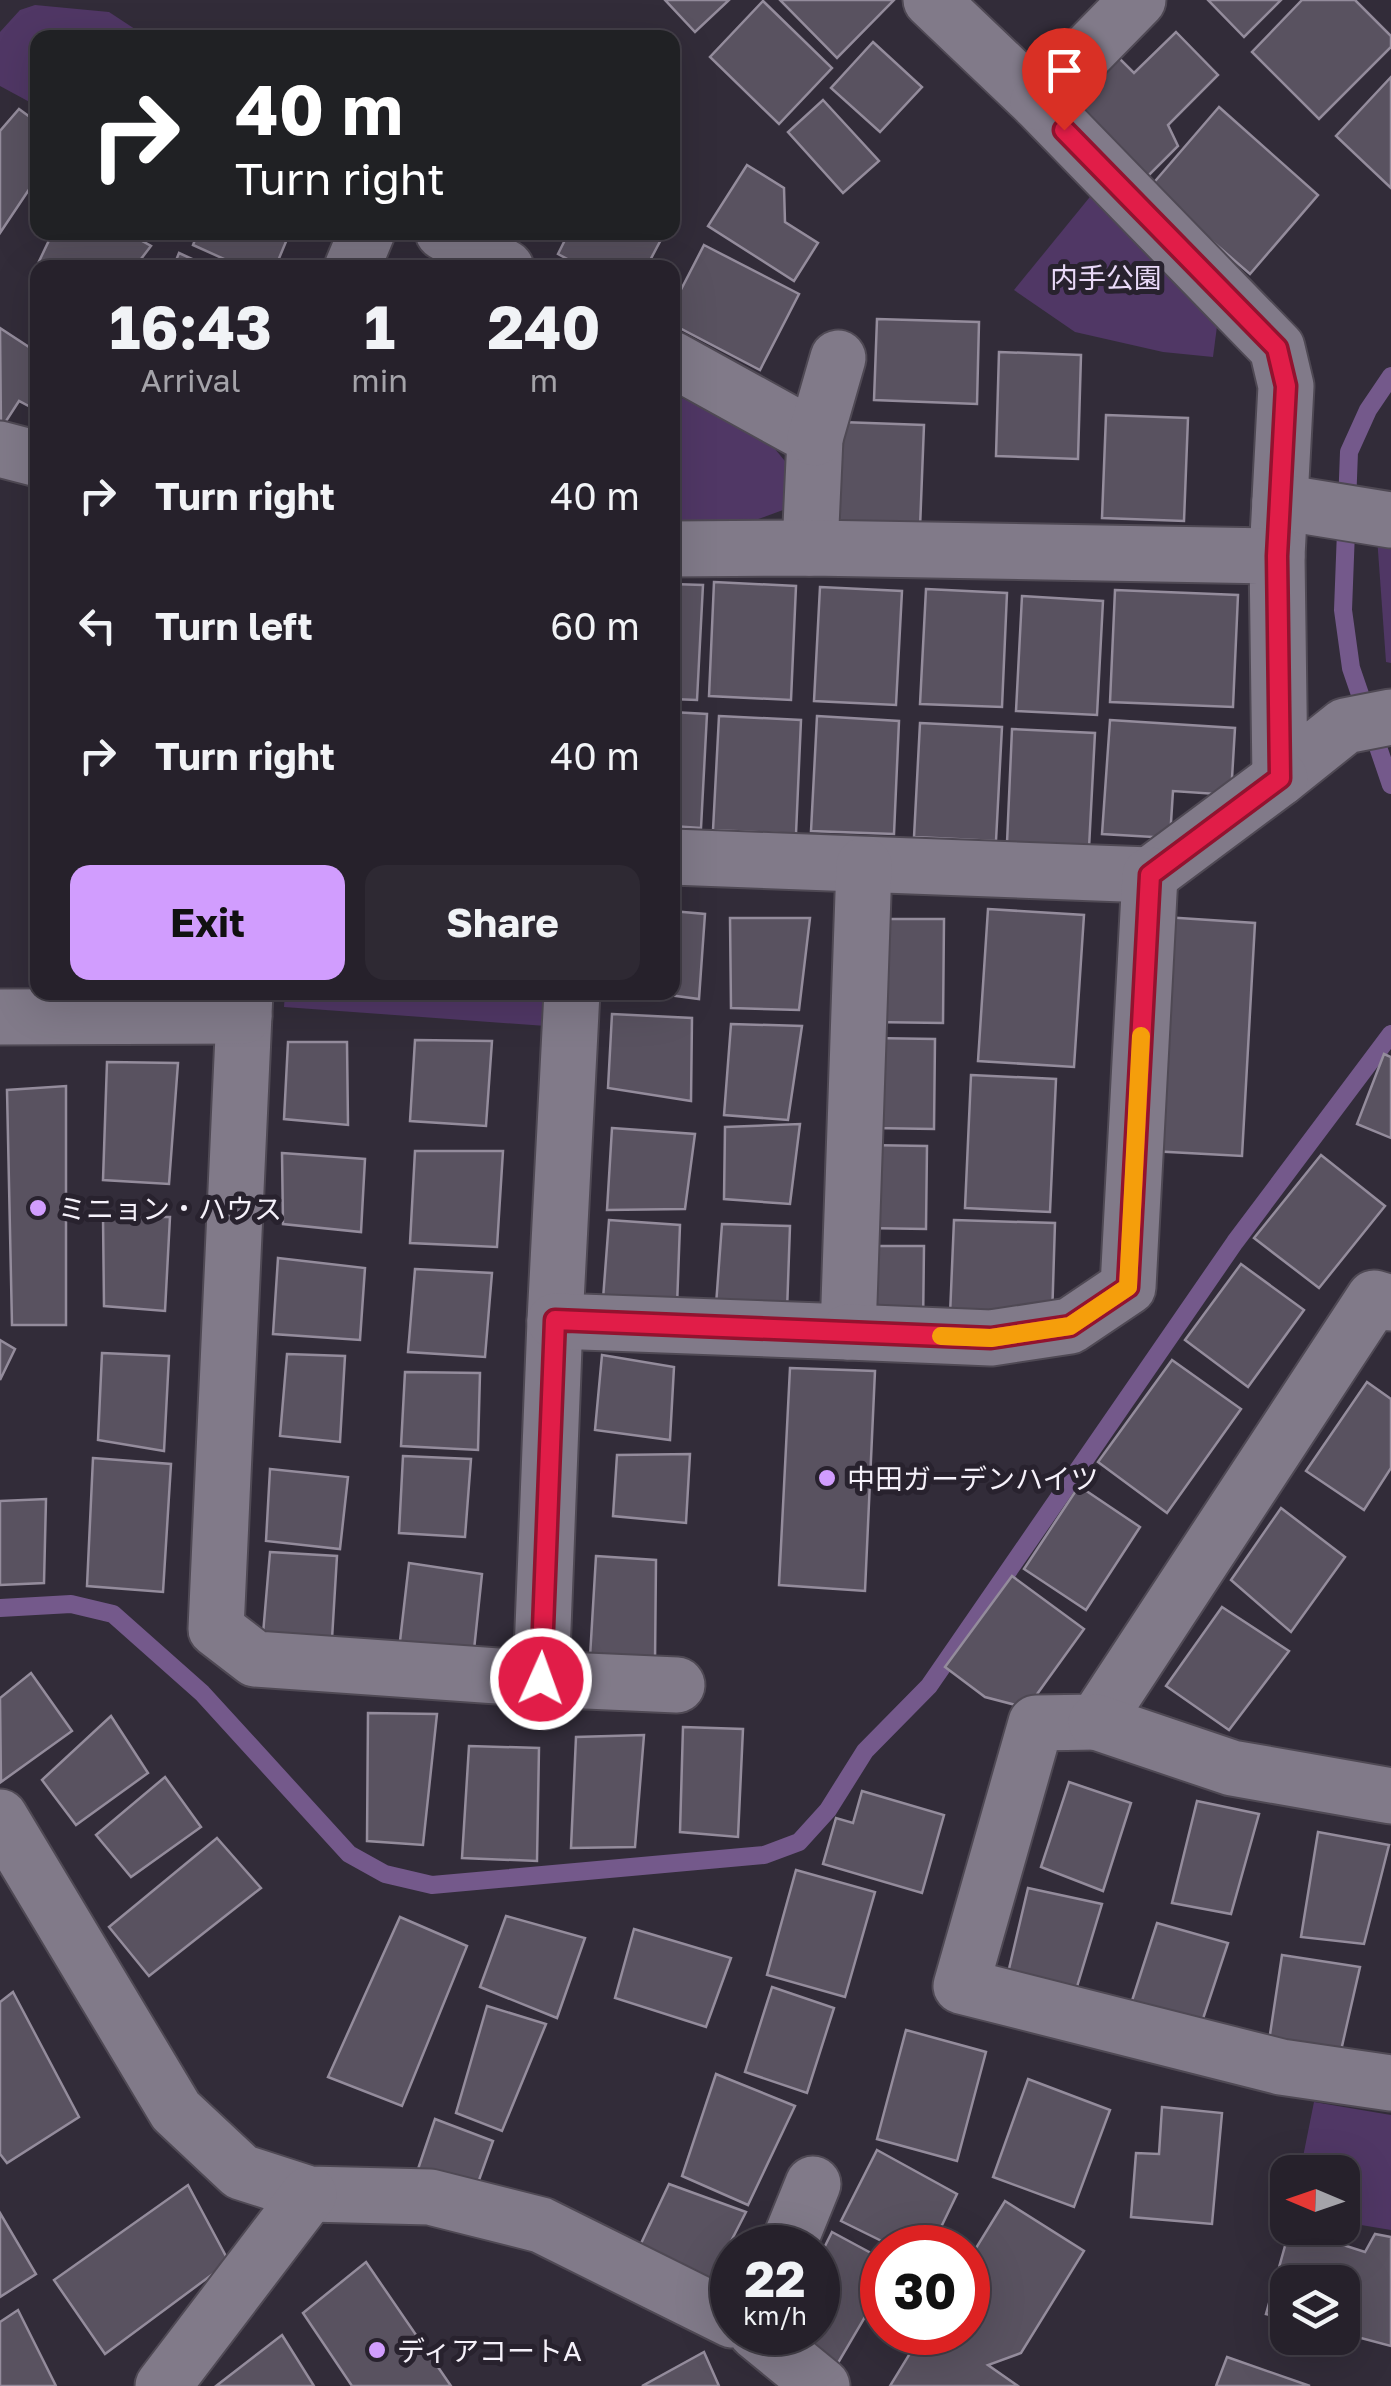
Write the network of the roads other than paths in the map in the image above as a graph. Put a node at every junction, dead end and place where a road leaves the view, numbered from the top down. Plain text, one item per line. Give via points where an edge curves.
1 (931, 0) edge
2 (1138, 0) edge
3 (1038, 102) junction
4 (457, 240) edge
5 (492, 260) edge
6 (838, 358) dead end
7 (680, 363) edge
8 (815, 438) junction
9 (0, 448) edge
10 (30, 457) edge
11 (1338, 511) edge
12 (810, 548) junction
13 (680, 549) edge
14 (1277, 556) junction
15 (1368, 721) edge
16 (1280, 778) junction
17 (680, 857) edge
18 (864, 865) junction
19 (1150, 875) junction
20 (572, 1000) edge
21 (244, 1004) edge
22 (0, 1018) edge
23 (1391, 1303) edge
24 (555, 1320) junction
25 (848, 1332) junction
26 (541, 1679) junction
27 (677, 1686) dead end
28 (1096, 1722) junction
29 (1391, 1796) edge
30 (0, 1817) edge
31 (1391, 2083) edge
32 (812, 2184) dead end
33 (309, 2194) junction
34 (796, 2225) edge
35 (710, 2309) edge
36 (784, 2355) edge
37 (168, 2384) edge
38 (822, 2386) edge

1 - 3 street
2 - 3 street
3 - 11 street via 1282,367
4 - 5 street
6 - 8 street
7 - 8 street
8 - 12 street
9 - 10 street
11 - 14 street
12 - 13 street
12 - 14 street
14 - 16 street
15 - 16 street
16 - 19 street
17 - 18 street
18 - 19 street
18 - 25 street
19 - 25 street via 1128,1287 1070,1326 991,1338
20 - 24 street
21 - 22 street
21 - 26 street via 216,1629 255,1658
23 - 28 street via 1374,1298
24 - 25 street
24 - 26 street
26 - 27 street
28 - 29 street via 1232,1768
28 - 31 street via 1036,1723 961,1986 1281,2067
30 - 33 street via 176,2111 242,2172
32 - 34 street
33 - 35 street via 430,2198 541,2225
33 - 37 street
36 - 38 street

